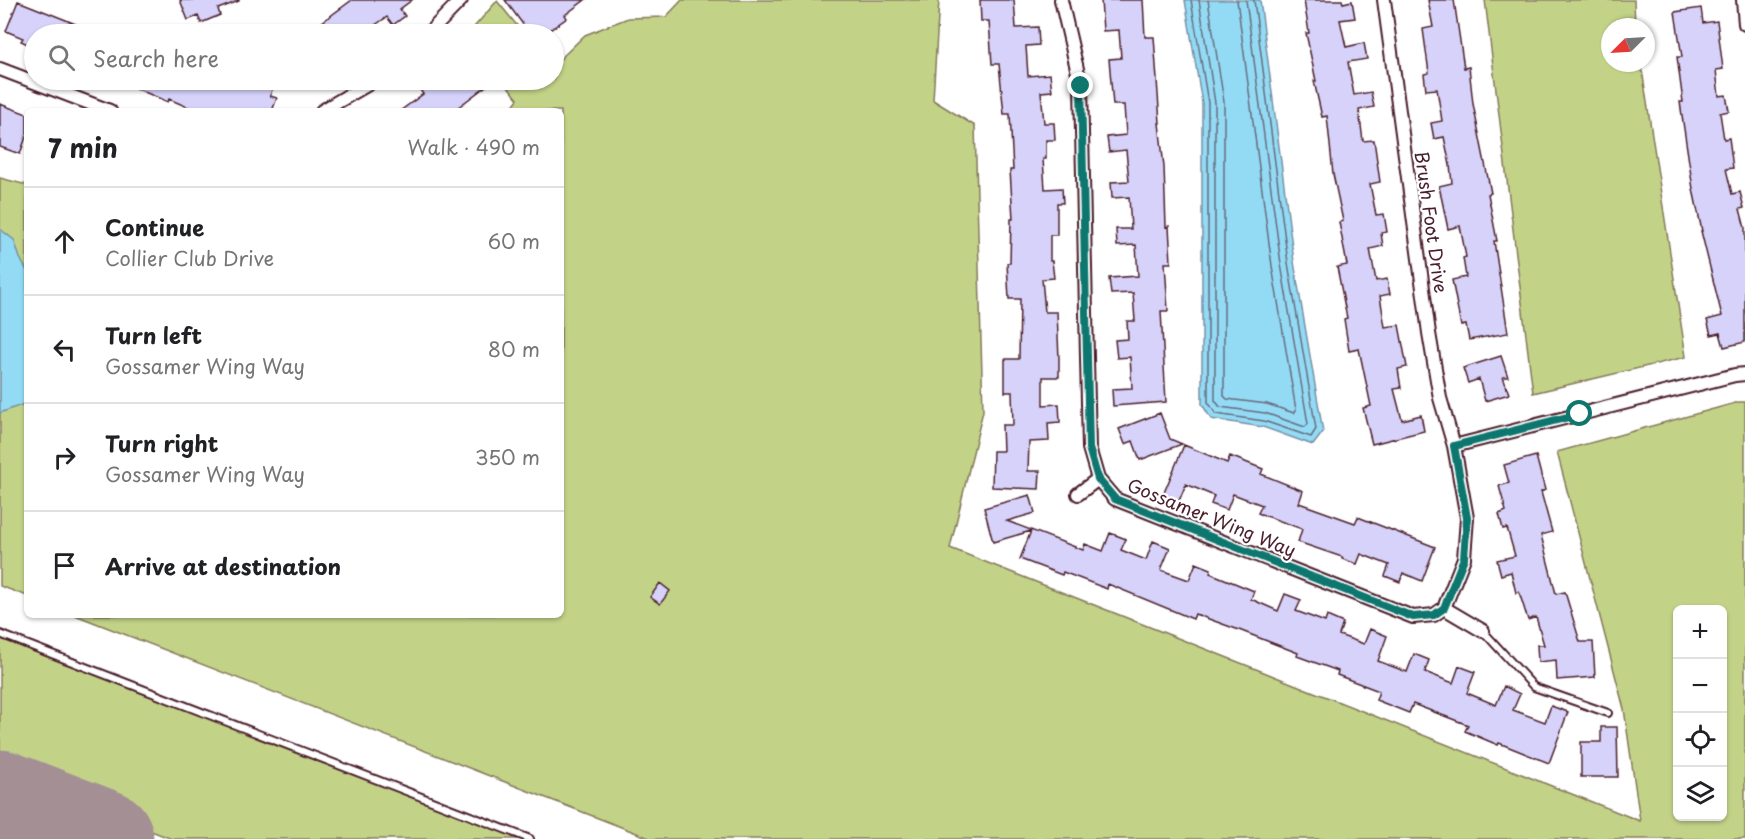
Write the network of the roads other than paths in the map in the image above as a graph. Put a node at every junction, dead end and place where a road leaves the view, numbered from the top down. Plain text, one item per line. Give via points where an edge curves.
1 (461, 0) edge
2 (1061, 0) edge
3 (1384, 0) edge
4 (1743, 0) edge
5 (438, 24) edge
6 (1745, 24) edge
7 (0, 69) edge
8 (24, 78) edge
9 (55, 90) edge
10 (358, 90) edge
11 (102, 108) edge
12 (327, 108) edge
13 (1745, 374) edge
14 (1454, 446) junction
15 (1098, 479) junction
16 (1078, 494) dead end
17 (1444, 608) junction
18 (1483, 631) joint
19 (0, 634) edge
20 (1608, 713) dead end
21 (530, 839) edge

1 - 5 street
2 - 15 street, Gossamer Wing Way via 1081,86 1089,448
3 - 14 street, Brush Foot Drive via 1429,333 1440,398
4 - 6 street
7 - 8 street
9 - 11 street
10 - 12 street
13 - 14 street
14 - 17 street via 1467,518 1464,558
15 - 16 street
15 - 17 street, Gossamer Wing Way via 1115,499 1413,617 1434,615
17 - 18 street
18 - 20 lane via 1534,687
19 - 21 lane

